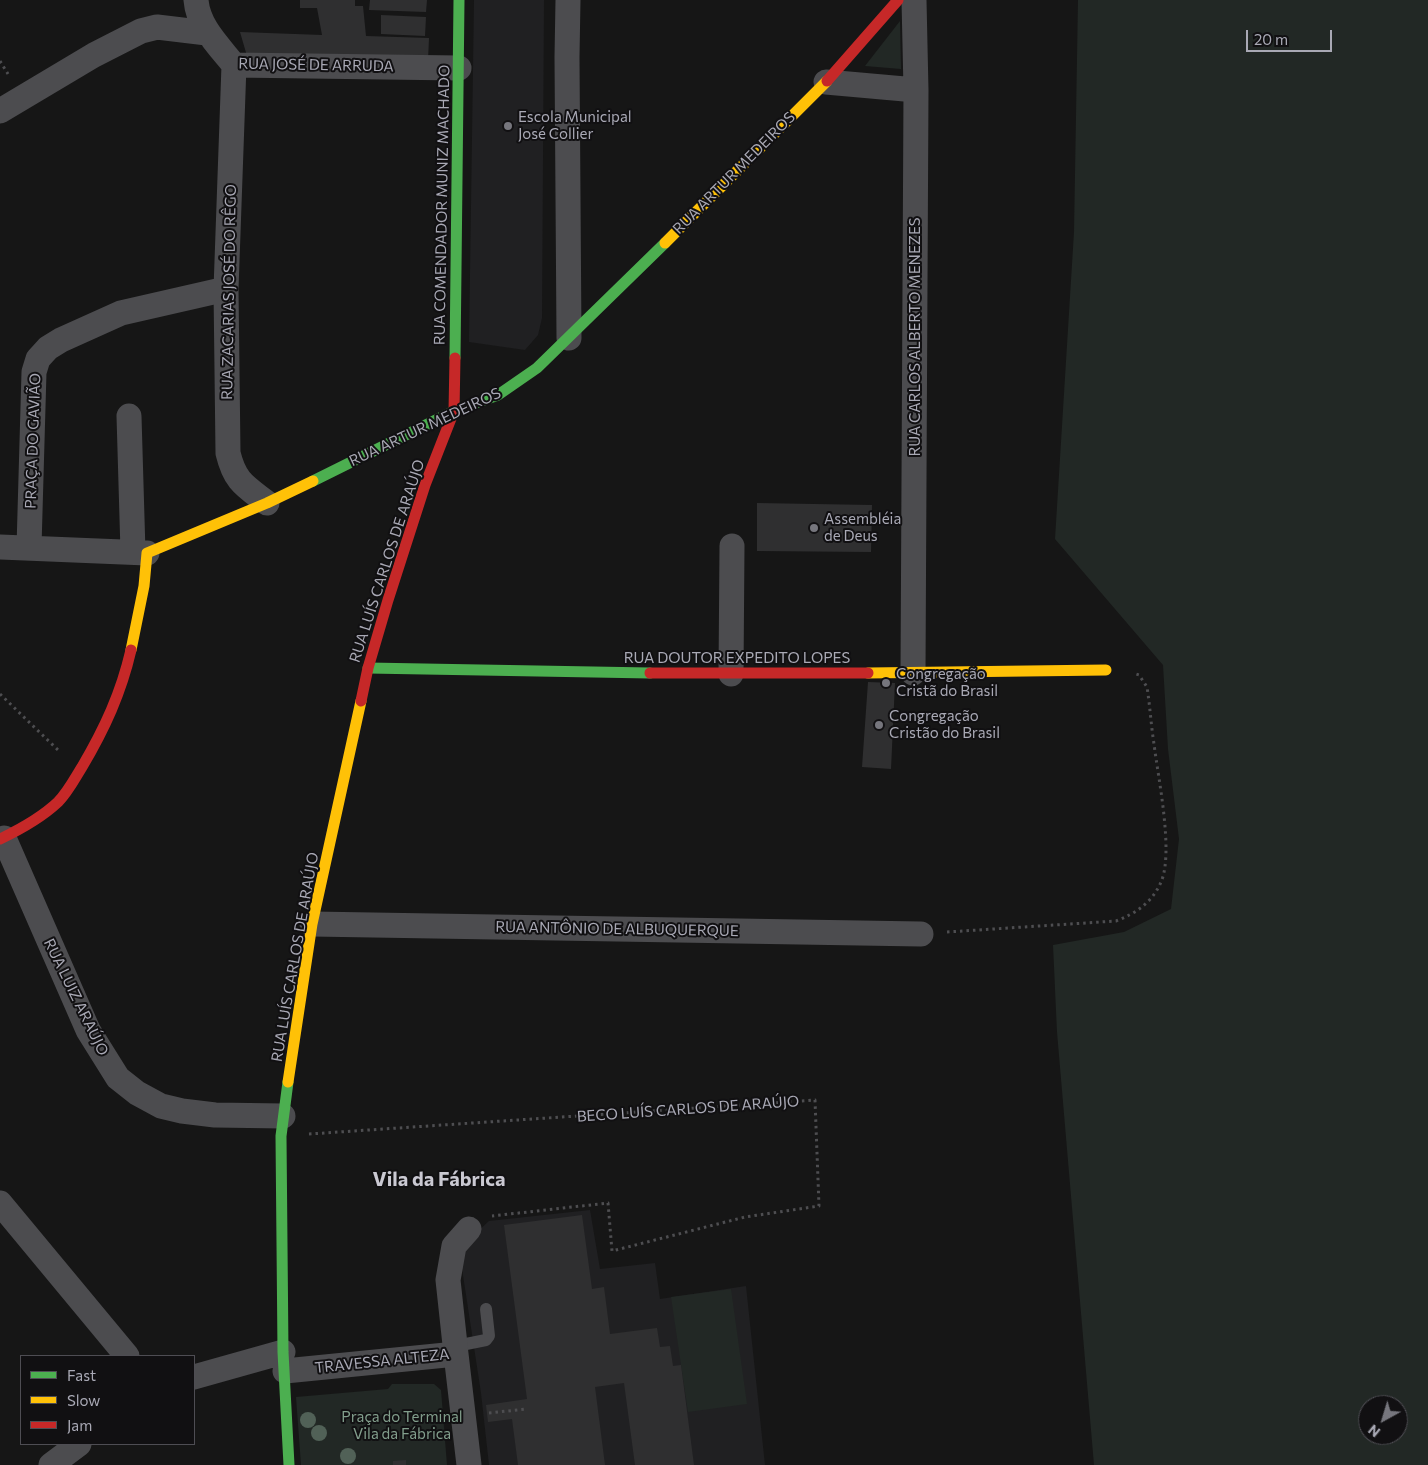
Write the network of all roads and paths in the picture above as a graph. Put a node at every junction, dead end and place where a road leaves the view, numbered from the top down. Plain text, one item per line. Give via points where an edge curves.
1 (196, 0) edge
2 (459, 0) edge
3 (568, 0) edge
4 (898, 0) edge
5 (914, 0) edge
6 (207, 33) junction
7 (234, 65) junction
8 (459, 68) junction
9 (826, 82) junction
10 (916, 90) junction
11 (0, 111) edge
12 (226, 289) junction
13 (569, 338) junction
14 (454, 411) junction
15 (129, 416) dead end
16 (268, 503) junction
17 (732, 546) dead end
18 (0, 547) edge
19 (29, 547) junction
20 (140, 553) junction
21 (368, 668) junction
22 (1106, 670) joint
23 (731, 674) junction
24 (913, 674) junction
25 (0, 694) edge
26 (77, 776) junction
27 (2, 839) edge
28 (312, 924) junction
29 (921, 934) joint
30 (282, 1126) junction
31 (0, 1203) edge
32 (469, 1229) joint
33 (486, 1309) dead end
34 (456, 1350) junction
35 (126, 1355) edge
36 (284, 1362) junction
37 (195, 1376) edge
38 (526, 1408) dead end
39 (487, 1414) dead end
40 (78, 1445) edge
41 (51, 1465) edge
42 (289, 1465) edge
43 (470, 1465) edge

1 - 6 street
2 - 8 street, RUA COMENDADOR MUNIZ MACHADO
3 - 13 street
4 - 9 street, RUA ARTUR MEDEIROS
5 - 10 street, RUA CARLOS ALBERTO MENEZES
6 - 7 street, RUA JOSÉ DE ARRUDA
6 - 11 street via 157,27 140,31
7 - 8 street, RUA JOSÉ DE ARRUDA
7 - 12 street, RUA ZACARIAS JOSÉ DO RÊGO
8 - 14 street, RUA COMENDADOR MUNIZ MACHADO
9 - 10 street
9 - 13 street, RUA ARTUR MEDEIROS
10 - 24 street, RUA CARLOS ALBERTO MENEZES
12 - 16 street, RUA ZACARIAS JOSÉ DO RÊGO via 228,453 232,470 242,484
12 - 19 street, PRAÇA DO GAVIÃO via 121,313 61,340 43,352 34,372
13 - 14 street, RUA ARTUR MEDEIROS via 537,368 498,395
14 - 16 street, RUA ARTUR MEDEIROS
14 - 21 street, RUA LUÍS CARLOS DE ARAÚJO via 425,485
15 - 20 street
16 - 20 street, RUA ARTUR MEDEIROS
17 - 23 street
18 - 19 street
19 - 20 street
20 - 26 street via 144,586 126,676 103,731
21 - 23 street, RUA DOUTOR EXPEDITO LOPES
21 - 28 street, RUA LUÍS CARLOS DE ARAÚJO
22 - 24 street, RUA DOUTOR EXPEDITO LOPES
22 - 29 path via 1139,675 1147,687 1166,848 1162,881 1152,898 1136,913 1116,921
23 - 24 street, RUA DOUTOR EXPEDITO LOPES
25 - 26 path via 64,755
26 - 27 street via 59,801 28,826
27 - 30 street, RUA LUIZ ARAÚJO via 88,1030 118,1078 161,1106
28 - 29 street, RUA ANTÔNIO DE ALBUQUERQUE
28 - 30 street, RUA LUÍS CARLOS DE ARAÚJO
30 - 32 path, BECO LUÍS CARLOS DE ARAÚJO via 815,1100 819,1206 745,1217 612,1251 608,1203 488,1216
30 - 36 street, RUA LUÍS CARLOS DE ARAÚJO
31 - 35 street
32 - 34 street via 454,1246 448,1280
33 - 34 lane via 490,1334 487,1339
34 - 36 street, TRAVESSA ALTEZA
34 - 43 street, TRAVESSA ALTEZA
36 - 37 street, TRAVESSA ALTEZA
36 - 42 street, RUA LUÍS CARLOS DE ARAÚJO
38 - 39 path
40 - 41 street

